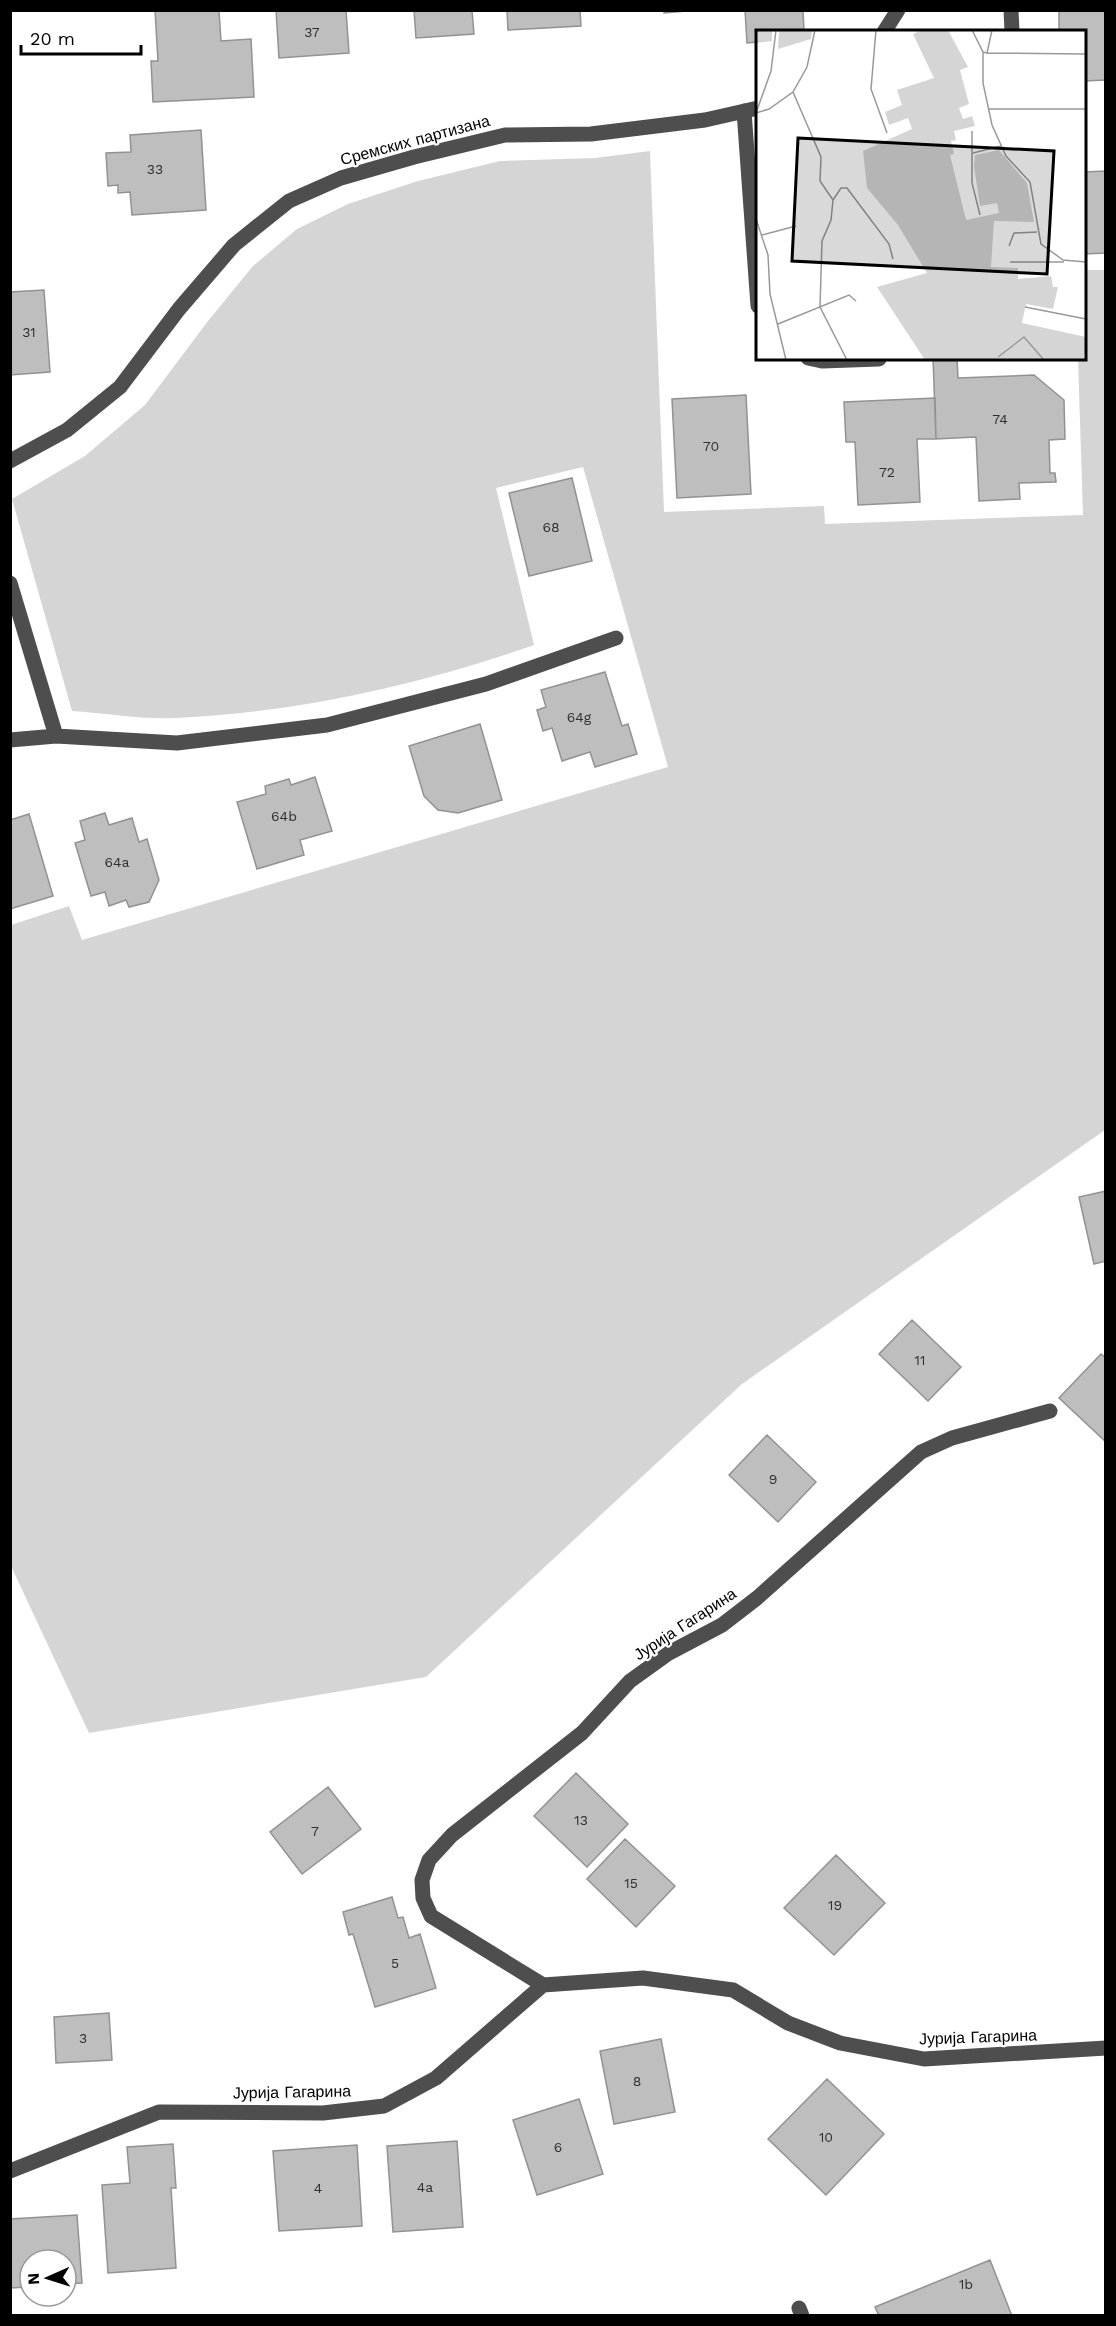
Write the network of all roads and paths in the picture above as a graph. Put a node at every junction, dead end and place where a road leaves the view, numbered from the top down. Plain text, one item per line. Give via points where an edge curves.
1 (898, 10) edge
2 (1011, 10) edge
3 (885, 30) edge
4 (1012, 30) edge
5 (751, 109) edge
6 (756, 250) edge
7 (817, 360) edge
8 (850, 360) edge
9 (10, 461) edge
10 (10, 583) edge
11 (616, 638) dead end
12 (56, 736) junction
13 (10, 740) edge
14 (1050, 1411) dead end
15 (543, 1985) junction
16 (1106, 2048) edge
17 (10, 2170) edge

1 - 3 street
2 - 4 street
5 - 6 street
5 - 9 street, Сремских партизана via 705,120 591,134 505,135 341,178 289,201 234,245 120,387 67,430
7 - 8 street
10 - 12 street
11 - 12 street via 486,684 327,725 177,743
12 - 13 street
14 - 15 street, Јурија Гагарина via 952,1438 921,1452 757,1598 722,1625 669,1653 630,1681 582,1733 452,1835 429,1860 422,1880 430,1916
15 - 16 street, Јурија Гагарина via 643,1978 733,1990 788,2023 840,2043 924,2059
15 - 17 street, Јурија Гагарина via 436,2078 384,2106 323,2113 159,2112

